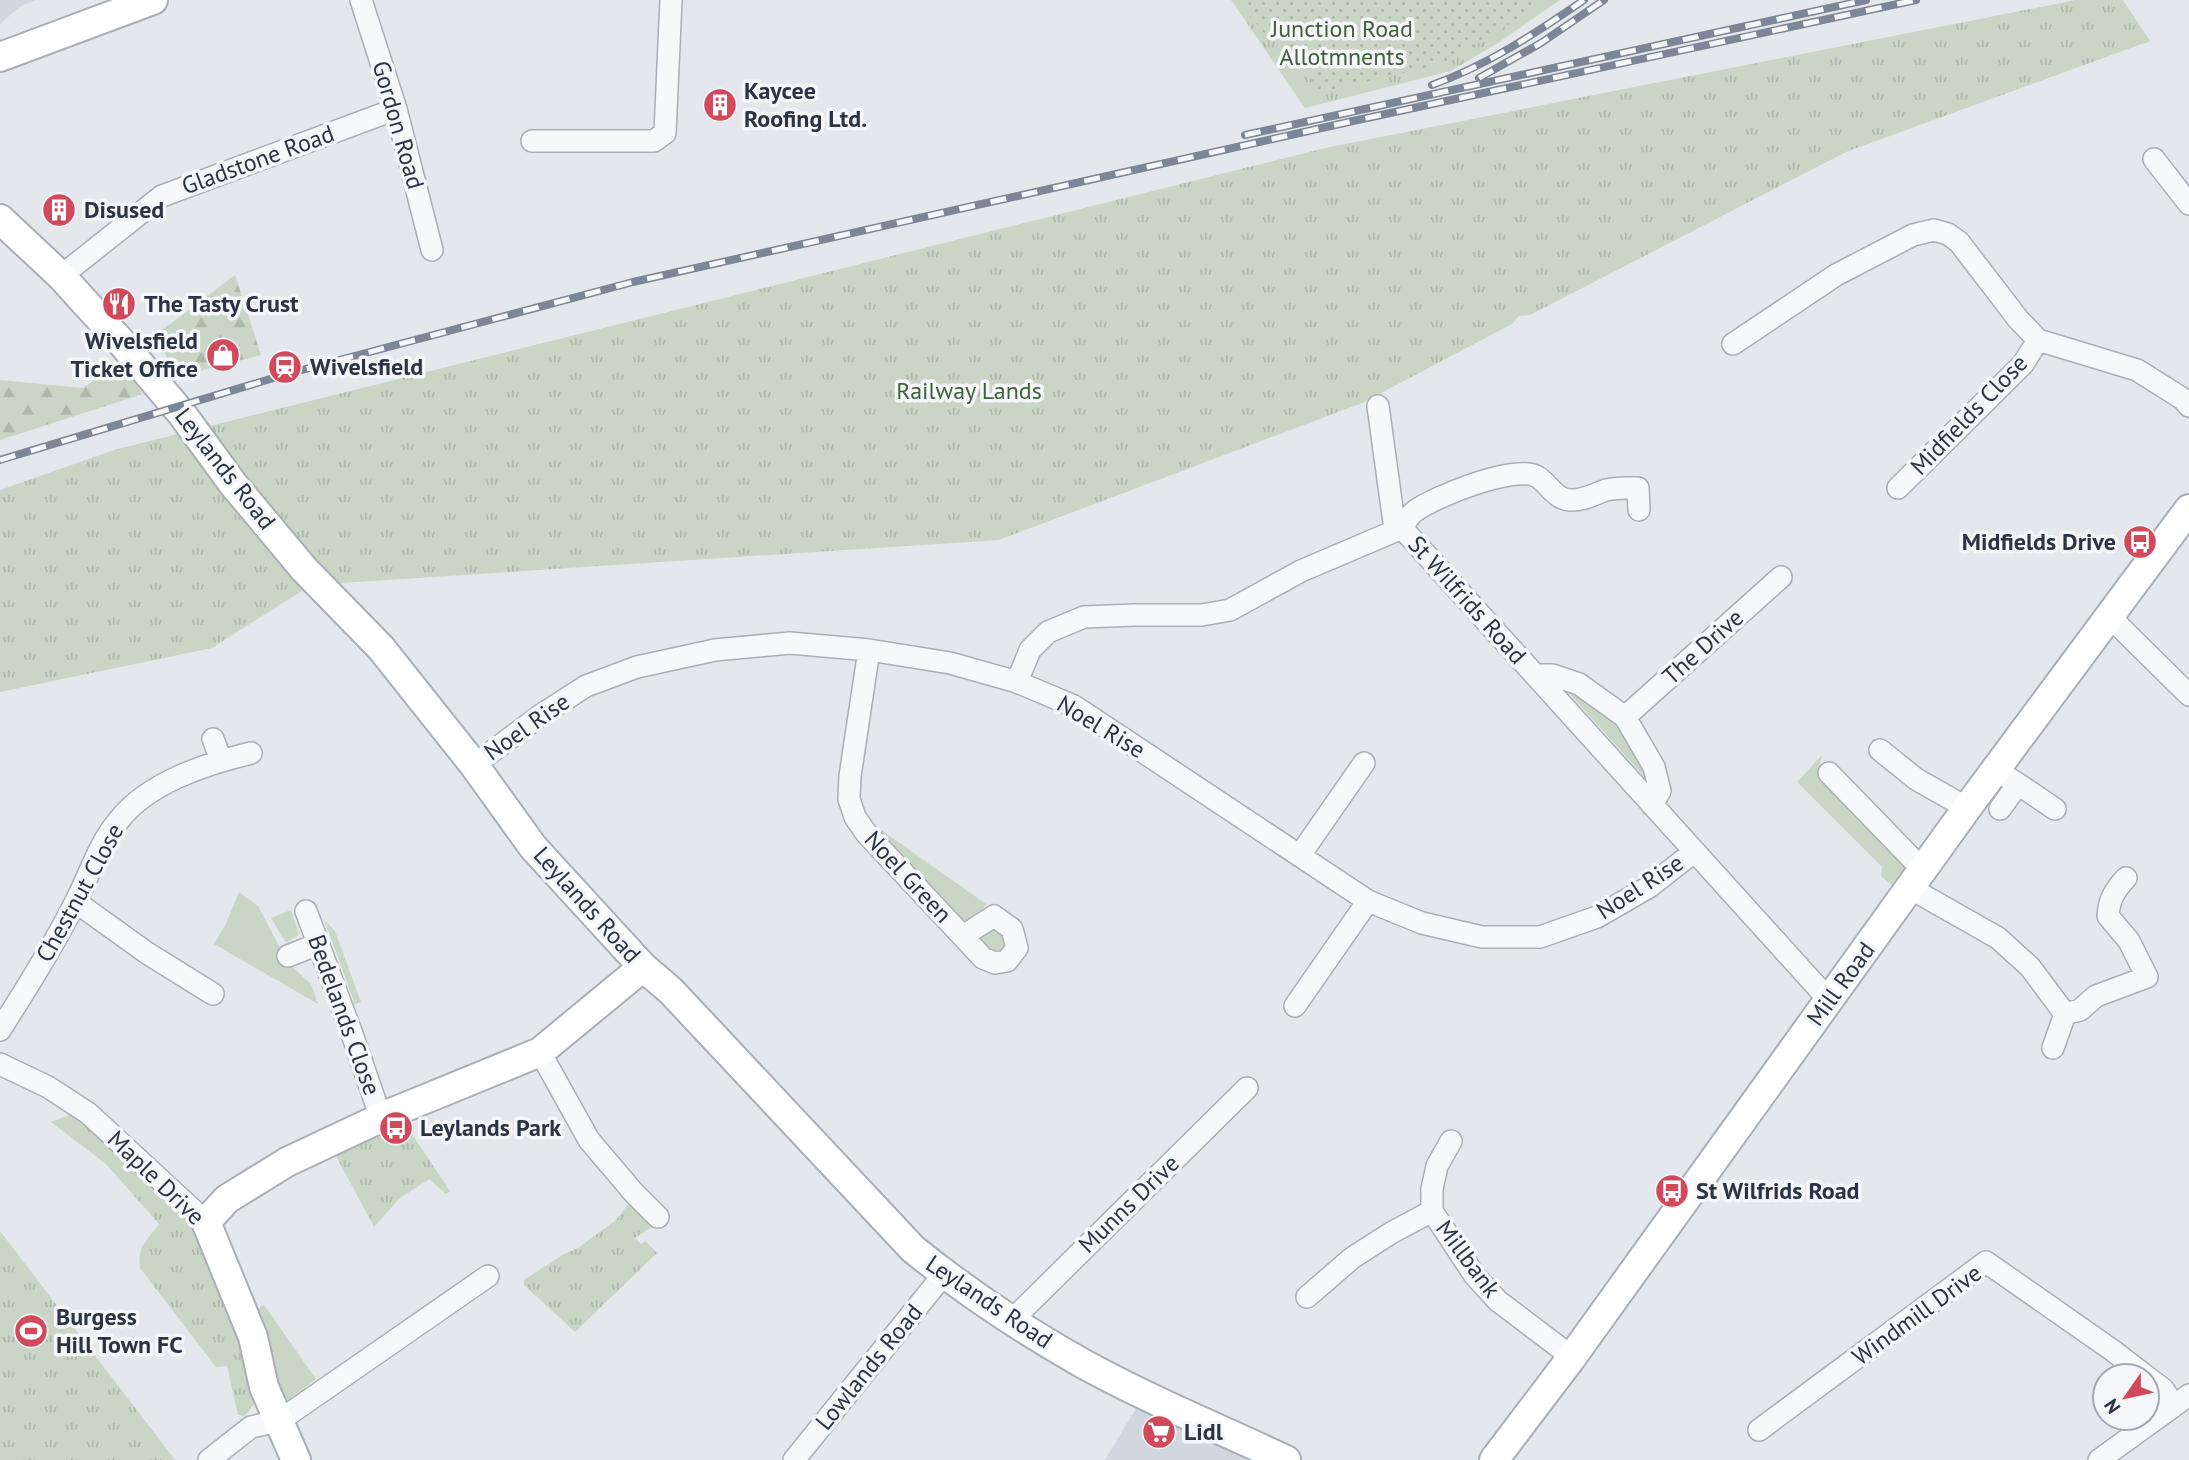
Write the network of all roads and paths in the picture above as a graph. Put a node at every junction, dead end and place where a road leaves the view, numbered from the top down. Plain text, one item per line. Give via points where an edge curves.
1 (153, 0) edge
2 (361, 0) edge
3 (671, 0) edge
4 (0, 57) edge
5 (396, 109) junction
6 (532, 141) dead end
7 (2154, 159) dead end
8 (2189, 204) edge
9 (0, 219) edge
10 (432, 250) dead end
11 (61, 276) junction
12 (2038, 340) junction
13 (1733, 344) dead end
14 (1378, 406) dead end
15 (2189, 406) edge
16 (1898, 488) dead end
17 (2189, 509) edge
18 (1639, 510) dead end
19 (1399, 529) junction
20 (1781, 577) dead end
21 (2109, 616) junction
22 (869, 650) junction
23 (1535, 675) junction
24 (1017, 682) junction
25 (2189, 695) edge
26 (1625, 717) junction
27 (214, 739) dead end
28 (1880, 750) dead end
29 (251, 753) dead end
30 (221, 760) junction
31 (1364, 763) dead end
32 (474, 765) junction
33 (1829, 773) dead end
34 (2007, 777) junction
35 (1652, 805) junction
36 (1967, 808) junction
37 (2000, 808) dead end
38 (2054, 809) dead end
39 (1694, 852) junction
40 (1300, 855) junction
41 (2126, 878) dead end
42 (1916, 879) junction
43 (1368, 901) junction
44 (76, 902) junction
45 (306, 911) dead end
46 (963, 936) dead end
47 (318, 944) junction
48 (288, 956) dead end
49 (643, 967) junction
50 (213, 994) dead end
51 (1829, 1000) junction
52 (1295, 1006) dead end
53 (2065, 1014) junction
54 (0, 1030) edge
55 (2053, 1048) dead end
56 (540, 1052) junction
57 (0, 1064) edge
58 (1247, 1088) dead end
59 (381, 1118) junction
60 (1451, 1141) dead end
61 (1432, 1212) junction
62 (658, 1217) dead end
63 (206, 1222) junction
64 (944, 1274) junction
65 (488, 1276) dead end
66 (1307, 1297) dead end
67 (1011, 1321) junction
68 (1572, 1357) junction
69 (2127, 1362) edge
70 (2161, 1388) edge
71 (2182, 1401) edge
72 (279, 1420) junction
73 (1759, 1430) dead end
74 (209, 1460) edge
75 (296, 1460) edge
76 (794, 1460) edge
77 (1286, 1460) edge
78 (1494, 1460) edge
79 (2099, 1460) edge

1 - 4 street
2 - 5 street, Gordon Road
3 - 6 street via 665,132 660,138
5 - 10 street, Gordon Road
5 - 11 street, Gladstone Road via 162,196
7 - 8 street
9 - 11 street, Leylands Road
11 - 32 street, Leylands Road via 145,369 304,569 381,648
12 - 13 street via 1959,242 1941,231 1929,230 1836,275
12 - 15 street via 2137,370
12 - 16 street, Midfields Close via 2023,364
14 - 19 street, St Wilfrids Road
17 - 21 street, Mill Road
18 - 19 street via 1638,488 1609,489 1569,500 1553,493 1535,476 1520,474 1437,497 1411,513
19 - 23 street, St Wilfrids Road
19 - 24 street via 1301,571 1230,610 1202,615 1084,617 1048,632 1030,650
20 - 26 street, The Drive
21 - 25 street
21 - 34 street, Mill Road
22 - 24 street, Noel Rise via 950,663
22 - 32 street, Noel Rise via 790,643 715,650 637,667 586,686
22 - 46 street, Noel Green via 849,799 866,833
23 - 26 street, St Wilfrids Road via 1579,684
23 - 35 street, St Wilfrids Road
24 - 40 street, Noel Rise via 1074,706
26 - 35 street, St Wilfrids Road via 1654,767 1660,792
27 - 30 street
28 - 36 street via 1916,779
29 - 30 street, Chestnut Close
30 - 44 street, Chestnut Close via 160,787 119,819
31 - 40 street
32 - 49 street, Leylands Road via 533,847
33 - 42 street
34 - 36 street, Mill Road
34 - 37 street
34 - 38 street
35 - 39 street, St Wilfrids Road
36 - 42 street, Mill Road
39 - 43 street, Noel Rise via 1649,887 1597,917 1540,937 1482,937 1422,923
39 - 51 street, St Wilfrids Road
40 - 43 street, Noel Rise
41 - 53 street via 2109,902 2108,916 2154,982 2096,996 2080,1010
42 - 51 street, Mill Road
42 - 53 street via 1998,938 2030,967
43 - 52 street
44 - 50 street
44 - 54 street, Chestnut Close
45 - 47 street, Bedelands Close
47 - 48 street
47 - 59 street, Bedelands Close
49 - 56 street
49 - 64 street, Leylands Road via 671,991 913,1249
51 - 68 street, Mill Road
53 - 55 street
56 - 59 street
56 - 62 street via 589,1140
57 - 63 street, Maple Drive via 88,1113
58 - 67 street, Munns Drive
59 - 63 street via 287,1162 227,1199
60 - 61 street, Millbank via 1437,1166
61 - 66 street, Millbank via 1352,1258
61 - 68 street, Millbank via 1475,1276 1498,1301
63 - 72 street, Maple Drive via 253,1337 264,1387
64 - 67 street, Leylands Road
64 - 76 street, Lowlands Road
65 - 72 street
67 - 77 street, Leylands Road via 1084,1364
68 - 78 street, Mill Road
69 - 73 street, Windmill Drive via 1986,1262
70 - 71 street
71 - 79 street
72 - 74 street via 251,1427
72 - 75 street, Maple Drive

